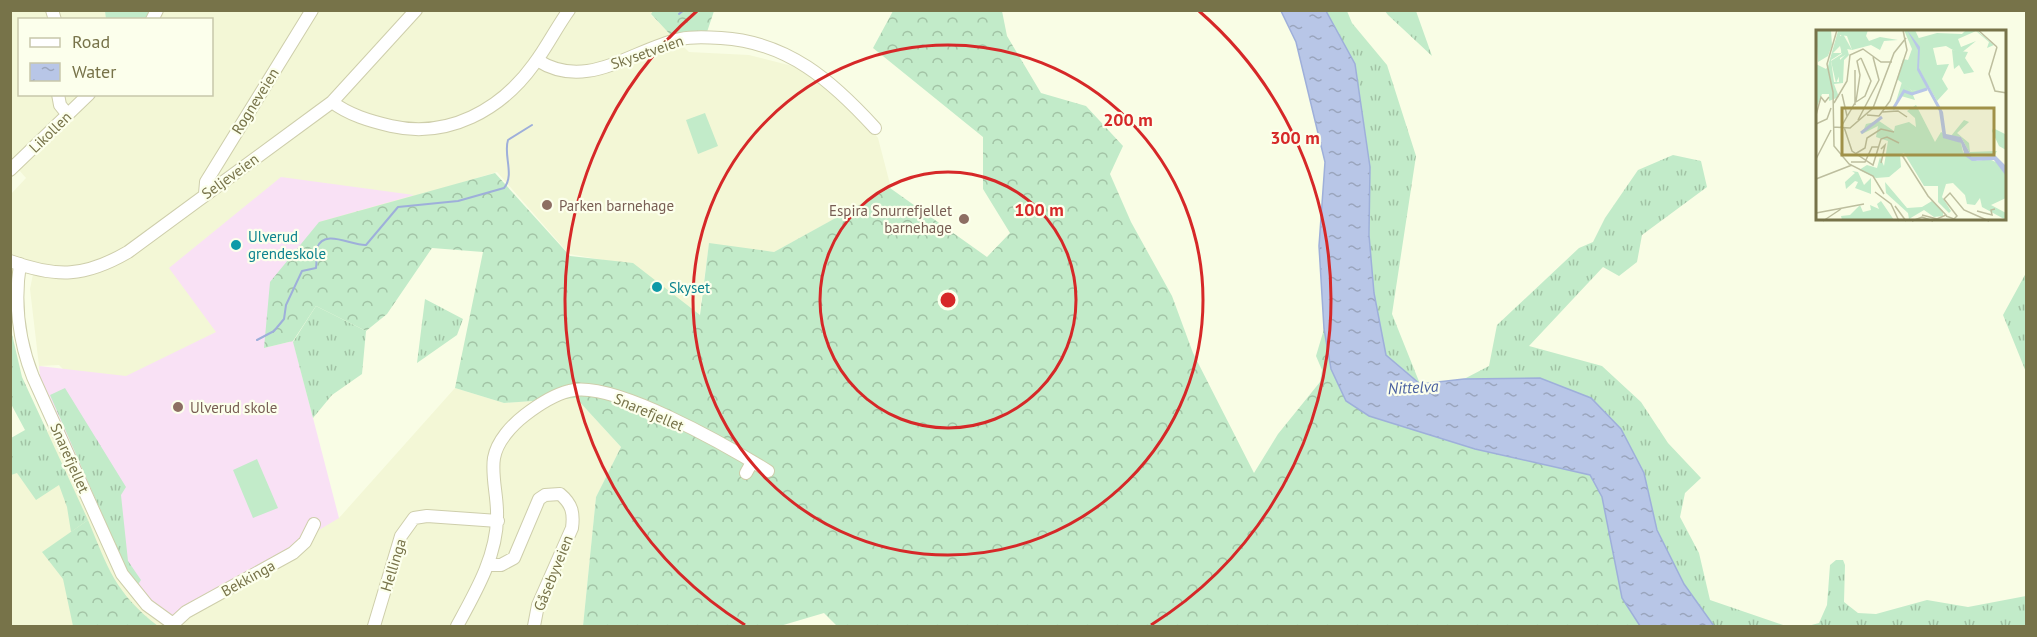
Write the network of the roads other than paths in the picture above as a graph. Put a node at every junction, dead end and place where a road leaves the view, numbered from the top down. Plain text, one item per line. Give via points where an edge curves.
1 (312, 10) edge
2 (416, 10) edge
3 (569, 10) edge
4 (537, 60) junction
5 (58, 96) edge
6 (87, 96) edge
7 (332, 102) junction
8 (68, 115) junction
9 (875, 128) dead end
10 (10, 170) edge
11 (205, 194) junction
12 (15, 262) edge
13 (752, 462) junction
14 (768, 471) dead end
15 (746, 473) dead end
16 (498, 521) junction
17 (314, 524) dead end
18 (488, 565) junction
19 (175, 625) edge
20 (374, 627) edge
21 (457, 627) edge
22 (534, 627) edge

1 - 11 street, Rogneveien via 206,182
2 - 7 street, Seljeveien
3 - 4 street
4 - 7 street via 492,107 449,125 421,129 394,126 352,115
4 - 9 street, Skysetveien via 551,68 577,73 602,68 680,39 749,41 780,51 819,73
5 - 8 street
6 - 8 street, Likollen
7 - 11 street, Seljeveien
8 - 10 street, Likollen
11 - 12 street, Seljeveien via 138,245 101,266 64,274
12 - 19 street, Snarefjellet via 19,323 33,377 122,574 147,605
13 - 14 street, Snarefjellet
13 - 15 street
13 - 16 street, Snarefjellet via 635,402 601,392 569,390 539,404 501,440 494,459
16 - 18 street, Snarefjellet
16 - 20 street, Hellinga via 423,515 414,518 401,536
17 - 19 street, Bekkinga via 293,553 186,612
18 - 21 street, Snarefjellet
18 - 22 street, Gåsebyveien via 501,565 514,558 539,499 553,494 568,501 572,528 538,605

